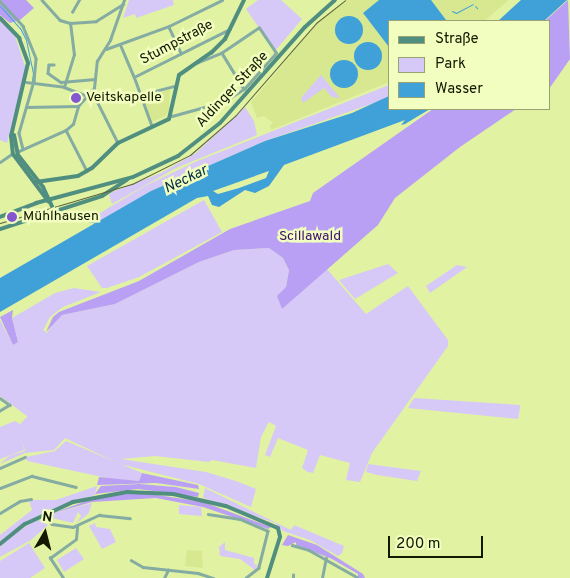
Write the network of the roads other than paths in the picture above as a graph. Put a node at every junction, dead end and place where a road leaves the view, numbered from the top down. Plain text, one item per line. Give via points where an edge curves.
1 (42, 0) edge
2 (79, 0) edge
3 (124, 0) edge
4 (222, 0) edge
5 (244, 0) edge
6 (335, 0) edge
7 (0, 1) edge
8 (123, 4) junction
9 (72, 12) dead end
10 (0, 18) edge
11 (70, 23) junction
12 (169, 26) junction
13 (230, 28) junction
14 (121, 46) junction
15 (106, 49) junction
16 (181, 53) junction
17 (222, 53) junction
18 (196, 62) junction
19 (54, 65) dead end
20 (95, 78) junction
21 (134, 78) junction
22 (26, 82) junction
23 (67, 82) junction
24 (34, 84) junction
25 (174, 86) junction
26 (64, 87) junction
27 (244, 89) junction
28 (90, 95) junction
29 (141, 96) junction
30 (96, 99) junction
31 (120, 100) dead end
32 (114, 101) dead end
33 (78, 106) junction
34 (26, 107) junction
35 (172, 116) junction
36 (152, 126) junction
37 (66, 130) junction
38 (118, 143) junction
39 (23, 149) junction
40 (14, 153) junction
41 (0, 162) edge
42 (87, 172) junction
43 (133, 177) junction
44 (51, 179) junction
45 (37, 181) junction
46 (46, 191) junction
47 (43, 196) junction
48 (48, 201) junction
49 (38, 203) junction
50 (54, 211) junction
51 (0, 217) edge
52 (0, 229) edge
53 (0, 398) edge
54 (0, 411) edge
55 (25, 457) dead end
56 (0, 468) edge
57 (76, 487) dead end
58 (0, 488) edge
59 (31, 499) dead end
60 (0, 513) edge
61 (43, 514) junction
62 (208, 514) dead end
63 (130, 518) dead end
64 (77, 527) junction
65 (0, 544) edge
66 (292, 545) dead end
67 (326, 558) junction
68 (131, 560) dead end
69 (168, 570) junction
70 (205, 576) edge
71 (357, 577) dead end
72 (63, 578) edge
73 (164, 578) edge
74 (213, 578) edge
75 (246, 578) edge
76 (267, 578) edge
77 (322, 578) edge

1 - 11 street via 60,20
2 - 9 street
3 - 8 street
4 - 12 street
5 - 13 main road
6 - 43 main road, Aldinger Straße via 305,27 215,128 178,156
7 - 24 street via 19,20 34,54
8 - 11 street via 96,21
8 - 15 street
10 - 22 main road via 24,46 28,63
11 - 23 street via 74,54 72,67 66,74
12 - 14 street
12 - 16 street
13 - 16 street, Stumpstraße
13 - 18 main road via 218,47
14 - 15 street
14 - 21 street
15 - 20 street via 96,61
16 - 21 street, Stumpstraße
17 - 18 street
17 - 27 street, Aldinger Straße
17 - 27 street, Aldinger Straße via 259,28 276,53
18 - 25 main road via 180,75
19 - 23 street via 49,65 50,75
20 - 23 street
20 - 28 street
21 - 29 street
22 - 24 street
22 - 40 main road via 14,127
23 - 26 street
24 - 26 street
24 - 34 street
25 - 29 street
25 - 35 main road
26 - 28 street
27 - 35 street, Aldinger Straße via 223,102
28 - 30 street
28 - 33 street
29 - 31 street
29 - 36 street
30 - 32 street
30 - 38 street
33 - 34 street
33 - 37 street via 73,124
34 - 39 street via 19,133
35 - 36 main road, Aldinger Straße
36 - 38 main road, Aldinger Straße
37 - 39 street
37 - 42 street
38 - 42 main road, Aldinger Straße
39 - 40 street
40 - 41 street
40 - 45 main road
42 - 44 main road, Aldinger Straße
43 - 48 main road, Aldinger Straße
43 - 50 main road, Aldinger Straße via 102,196
44 - 45 main road, Aldinger Straße
44 - 46 main road
45 - 46 main road
45 - 47 main road
46 - 48 main road
47 - 48 main road
47 - 49 main road
48 - 49 main road, Aldinger Straße
48 - 50 main road
49 - 51 main road, Aldinger Straße
50 - 52 main road, Aldinger Straße
53 - 54 street via 10,405
55 - 56 street
57 - 58 street via 32,476
59 - 60 street via 20,501
61 - 64 street via 52,524
61 - 65 main road
61 - 76 main road via 93,496 151,492 208,501 273,525 280,533
62 - 75 street via 240,519 268,531 259,568
63 - 64 street via 99,515
64 - 72 street via 76,539 50,558
66 - 67 street
67 - 71 street
67 - 77 street
68 - 69 street via 143,568
69 - 70 street
69 - 73 street
70 - 74 street

